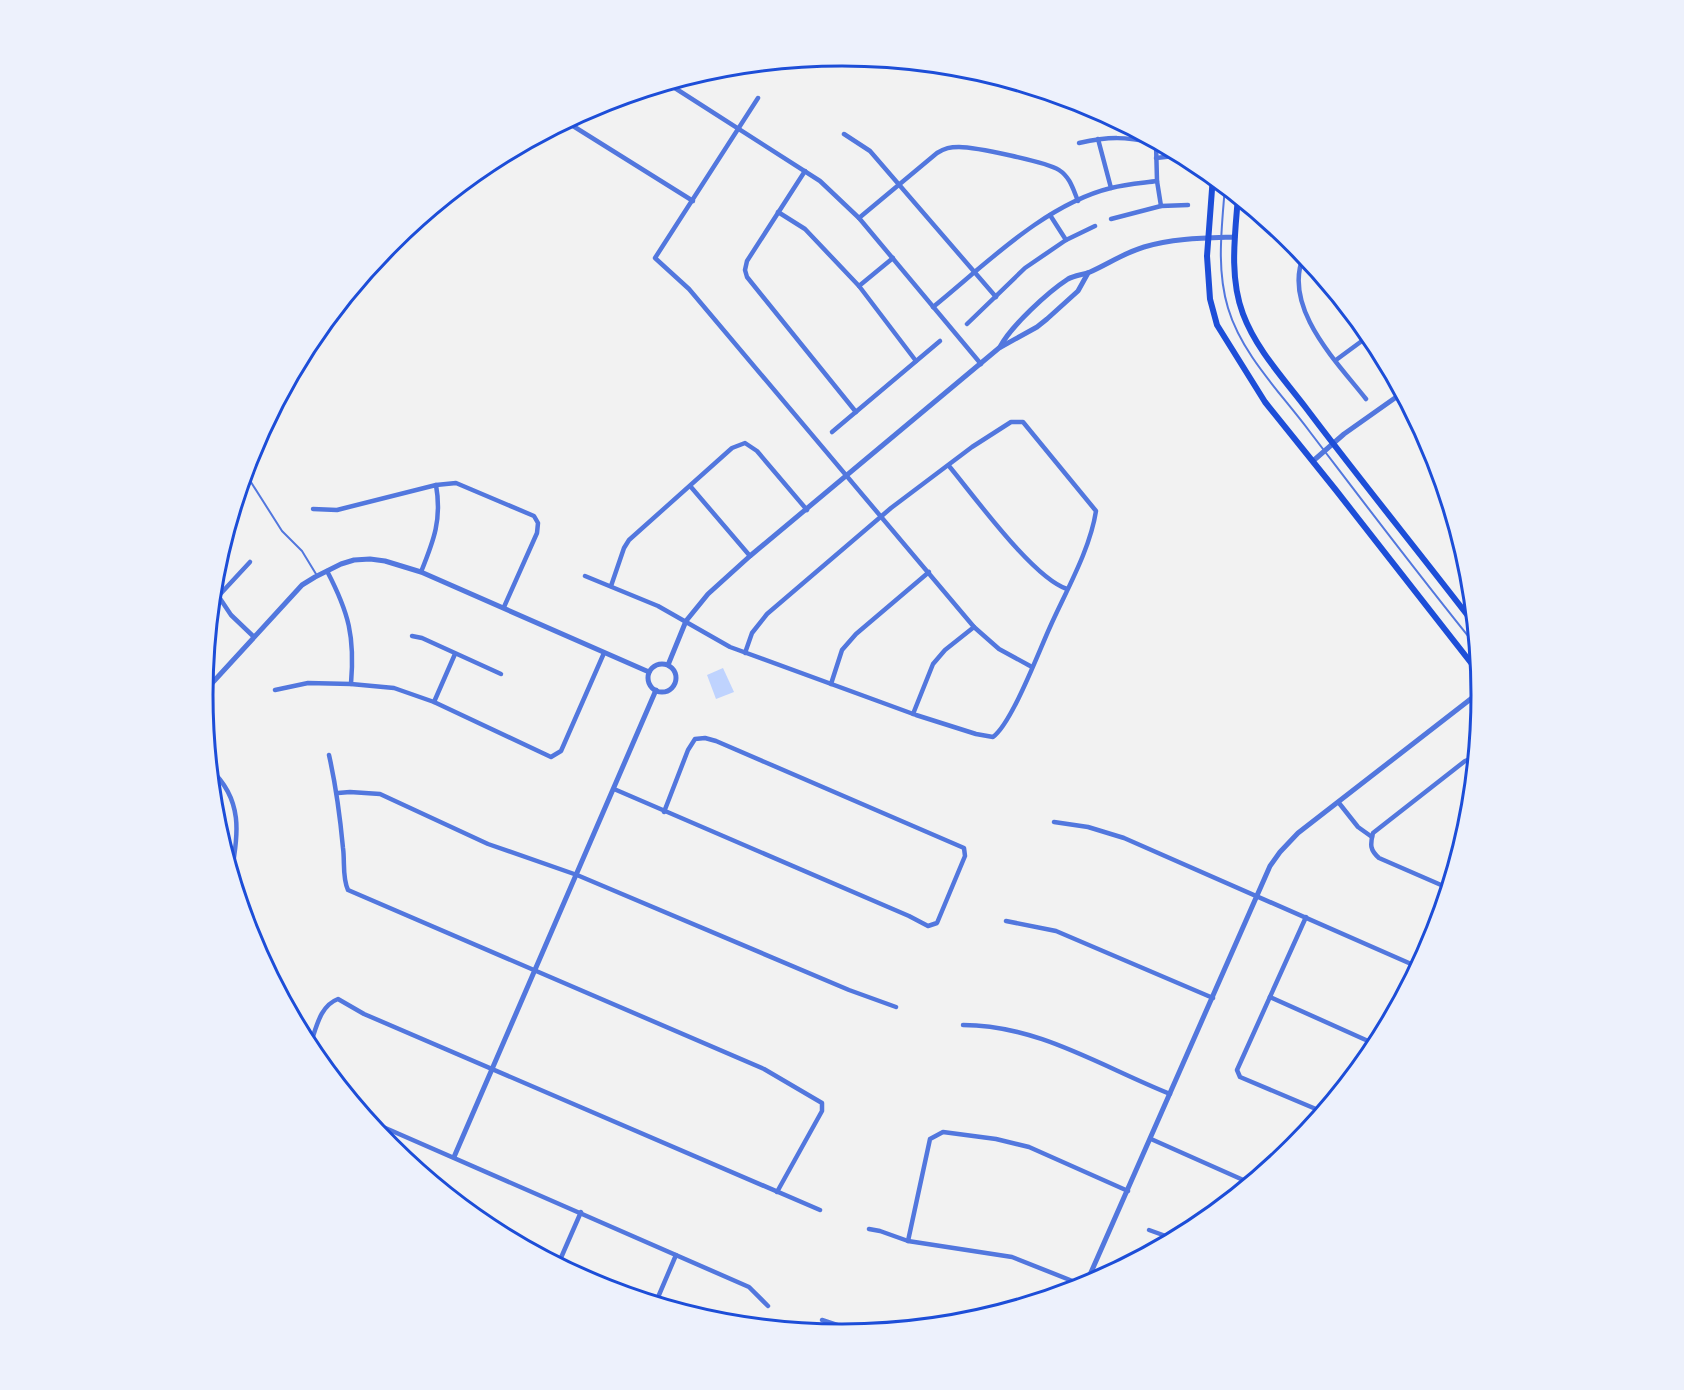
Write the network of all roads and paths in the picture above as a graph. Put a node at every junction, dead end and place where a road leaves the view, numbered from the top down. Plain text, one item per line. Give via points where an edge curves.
1 (674, 88) edge
2 (758, 98) dead end
3 (574, 126) edge
4 (738, 129) junction
5 (844, 134) dead end
6 (1098, 139) junction
7 (1135, 139) edge
8 (1079, 143) dead end
9 (1156, 149) edge
10 (1167, 157) edge
11 (1156, 158) junction
12 (805, 171) junction
13 (1157, 181) junction
14 (899, 185) junction
15 (1212, 187) edge
16 (1111, 188) junction
17 (1224, 195) edge
18 (693, 201) junction
19 (1078, 201) junction
20 (1161, 206) junction
21 (1188, 206) dead end
22 (1237, 206) edge
23 (778, 212) junction
24 (1050, 215) junction
25 (859, 218) junction
26 (1111, 219) dead end
27 (1095, 226) dead end
28 (1235, 237) junction
29 (1208, 238) junction
30 (1221, 238) junction
31 (1066, 240) junction
32 (893, 258) junction
33 (1300, 264) edge
34 (975, 273) junction
35 (1088, 273) junction
36 (859, 286) junction
37 (996, 297) junction
38 (933, 307) junction
39 (967, 324) dead end
40 (940, 341) dead end
41 (1362, 341) edge
42 (999, 348) junction
43 (1336, 360) junction
44 (916, 361) junction
45 (981, 364) junction
46 (1396, 397) edge
47 (1366, 399) dead end
48 (856, 412) junction
49 (832, 432) dead end
50 (1332, 443) junction
51 (1324, 450) junction
52 (1313, 461) junction
53 (949, 466) junction
54 (847, 475) junction
55 (250, 481) edge
56 (436, 484) junction
57 (691, 487) junction
58 (313, 509) dead end
59 (807, 510) junction
60 (881, 517) junction
61 (750, 556) junction
62 (250, 562) dead end
63 (327, 571) junction
64 (421, 572) junction
65 (929, 572) junction
66 (317, 576) junction
67 (585, 576) dead end
68 (611, 586) junction
69 (1067, 589) junction
70 (221, 593) edge
71 (220, 600) edge
72 (504, 607) junction
73 (1466, 614) edge
74 (686, 621) junction
75 (974, 627) junction
76 (412, 636) dead end
77 (1468, 636) edge
78 (254, 637) junction
79 (604, 653) junction
80 (745, 653) junction
81 (455, 654) junction
82 (1470, 662) edge
83 (668, 665) junction
84 (1032, 667) junction
85 (649, 672) junction
86 (501, 674) dead end
87 (213, 682) edge
88 (351, 684) junction
89 (831, 684) junction
90 (275, 690) dead end
91 (656, 690) junction
92 (1471, 700) edge
93 (434, 702) junction
94 (913, 714) junction
95 (329, 755) dead end
96 (1468, 760) edge
97 (218, 777) edge
98 (614, 789) junction
99 (338, 793) junction
100 (1339, 803) junction
101 (664, 812) junction
102 (1054, 822) dead end
103 (1372, 837) junction
104 (234, 856) edge
105 (577, 875) junction
106 (1442, 885) edge
107 (1256, 896) junction
108 (1306, 917) junction
109 (1006, 921) dead end
110 (1410, 964) edge
111 (535, 969) junction
112 (1270, 997) junction
113 (1213, 998) junction
114 (896, 1007) dead end
115 (963, 1025) dead end
116 (314, 1036) edge
117 (1367, 1041) edge
118 (492, 1068) junction
119 (1170, 1094) junction
120 (1316, 1109) edge
121 (385, 1127) edge
122 (1151, 1139) junction
123 (454, 1157) junction
124 (1243, 1180) edge
125 (1128, 1191) junction
126 (777, 1192) junction
127 (820, 1210) dead end
128 (581, 1212) junction
129 (869, 1229) dead end
130 (1149, 1230) dead end
131 (1164, 1235) edge
132 (909, 1241) junction
133 (676, 1256) junction
134 (561, 1257) edge
135 (1091, 1272) edge
136 (1071, 1281) edge
137 (658, 1297) edge
138 (768, 1306) dead end
139 (822, 1320) dead end
140 (833, 1324) edge

1 - 4 street
2 - 4 street
3 - 18 street
4 - 12 street
4 - 18 street
5 - 14 street via 870,151
6 - 7 street
6 - 8 street
6 - 16 street
9 - 11 street
10 - 11 street
11 - 13 street
12 - 23 street
12 - 25 street
13 - 16 street
13 - 20 street
14 - 19 street via 937,153 963,147 1057,168 1070,182
14 - 25 street
14 - 34 street
15 - 29 main road
16 - 19 street
17 - 30 lane
18 - 54 street via 656,258 689,289
19 - 24 street
20 - 21 street
20 - 26 street
22 - 28 main road
23 - 36 street via 805,229
23 - 48 street via 747,261 747,277
24 - 31 street
24 - 34 street via 1020,234
25 - 32 street
27 - 31 street
28 - 30 street
28 - 50 main road via 1236,292 1243,315 1262,350
29 - 30 street
29 - 35 street via 1144,247
29 - 52 main road via 1210,299 1217,325 1265,402
30 - 51 lane via 1222,280 1234,325 1252,356
31 - 37 street via 1025,268
32 - 36 street
32 - 38 street
33 - 43 street via 1305,313
34 - 37 street
34 - 38 street
35 - 42 street via 1078,291 1047,319
35 - 42 street via 1070,278 1050,293
36 - 44 street
37 - 39 street
38 - 45 street
40 - 44 street
41 - 43 street
42 - 45 street
43 - 47 street
44 - 48 street
45 - 54 street
46 - 50 street
48 - 49 street
50 - 51 street
50 - 73 main road
51 - 52 street
51 - 77 lane
52 - 82 main road
53 - 60 street
53 - 69 street via 1025,557
53 - 69 street via 1011,422 1023,422 1096,511 1094,525
54 - 59 street
54 - 60 street
55 - 66 lane
56 - 58 street via 337,510
56 - 64 street via 436,532
56 - 72 street via 456,483 472,488 534,516 538,523
57 - 59 street via 732,448 745,443 757,451
57 - 61 street
57 - 68 street via 629,540
59 - 61 street
60 - 65 street
60 - 80 street via 767,614 752,633
61 - 74 street via 708,594
62 - 70 street
63 - 64 street via 354,560 370,559
63 - 66 street
63 - 88 street via 348,618 354,650
64 - 72 street
65 - 75 street
65 - 89 street via 856,634 842,650
66 - 78 street via 302,585
67 - 68 street
68 - 74 street
69 - 84 street
71 - 78 street
72 - 79 street
74 - 80 street
74 - 83 street
75 - 84 street via 999,649
75 - 94 street via 933,664
76 - 81 street
78 - 87 street
79 - 85 street
79 - 93 street via 561,751 551,757
80 - 89 street
81 - 86 street
81 - 93 street
83 - 85 street via 655,666
83 - 91 street via 674,671 674,684 669,690
84 - 94 street via 1008,718 993,737
85 - 91 street via 650,685
88 - 90 street via 308,683
88 - 93 street via 394,688
89 - 94 street
91 - 98 street
92 - 100 street
95 - 99 street
96 - 103 street
97 - 104 street via 231,797 238,824
98 - 101 street
98 - 105 street
99 - 105 street via 380,794 488,844
99 - 111 street via 344,882 348,890
100 - 103 street via 1358,827
100 - 107 street via 1298,833 1280,852
101 - 101 street via 928,926 938,923 965,856 964,848 705,738 696,739 688,750
102 - 107 street via 1124,838
103 - 106 street via 1372,852 1379,858
105 - 111 street
105 - 114 street
107 - 108 street
107 - 113 street
108 - 110 street
108 - 112 street
109 - 113 street via 1056,931
111 - 118 street
111 - 126 street via 764,1069 822,1103 822,1111
112 - 117 street
112 - 120 street via 1238,1070 1240,1077
113 - 119 street
115 - 119 street via 1004,1027 1032,1035
116 - 118 street via 324,1009 338,999 364,1014
118 - 123 street
118 - 126 street
119 - 122 street
121 - 123 street
122 - 124 street
122 - 125 street
123 - 128 street
125 - 132 street via 1029,1147 943,1132 930,1139
125 - 135 street
126 - 127 street
128 - 133 street
128 - 134 street
129 - 132 street
130 - 131 street
132 - 136 street via 1012,1257
133 - 137 street
133 - 138 street via 749,1287
139 - 140 street

